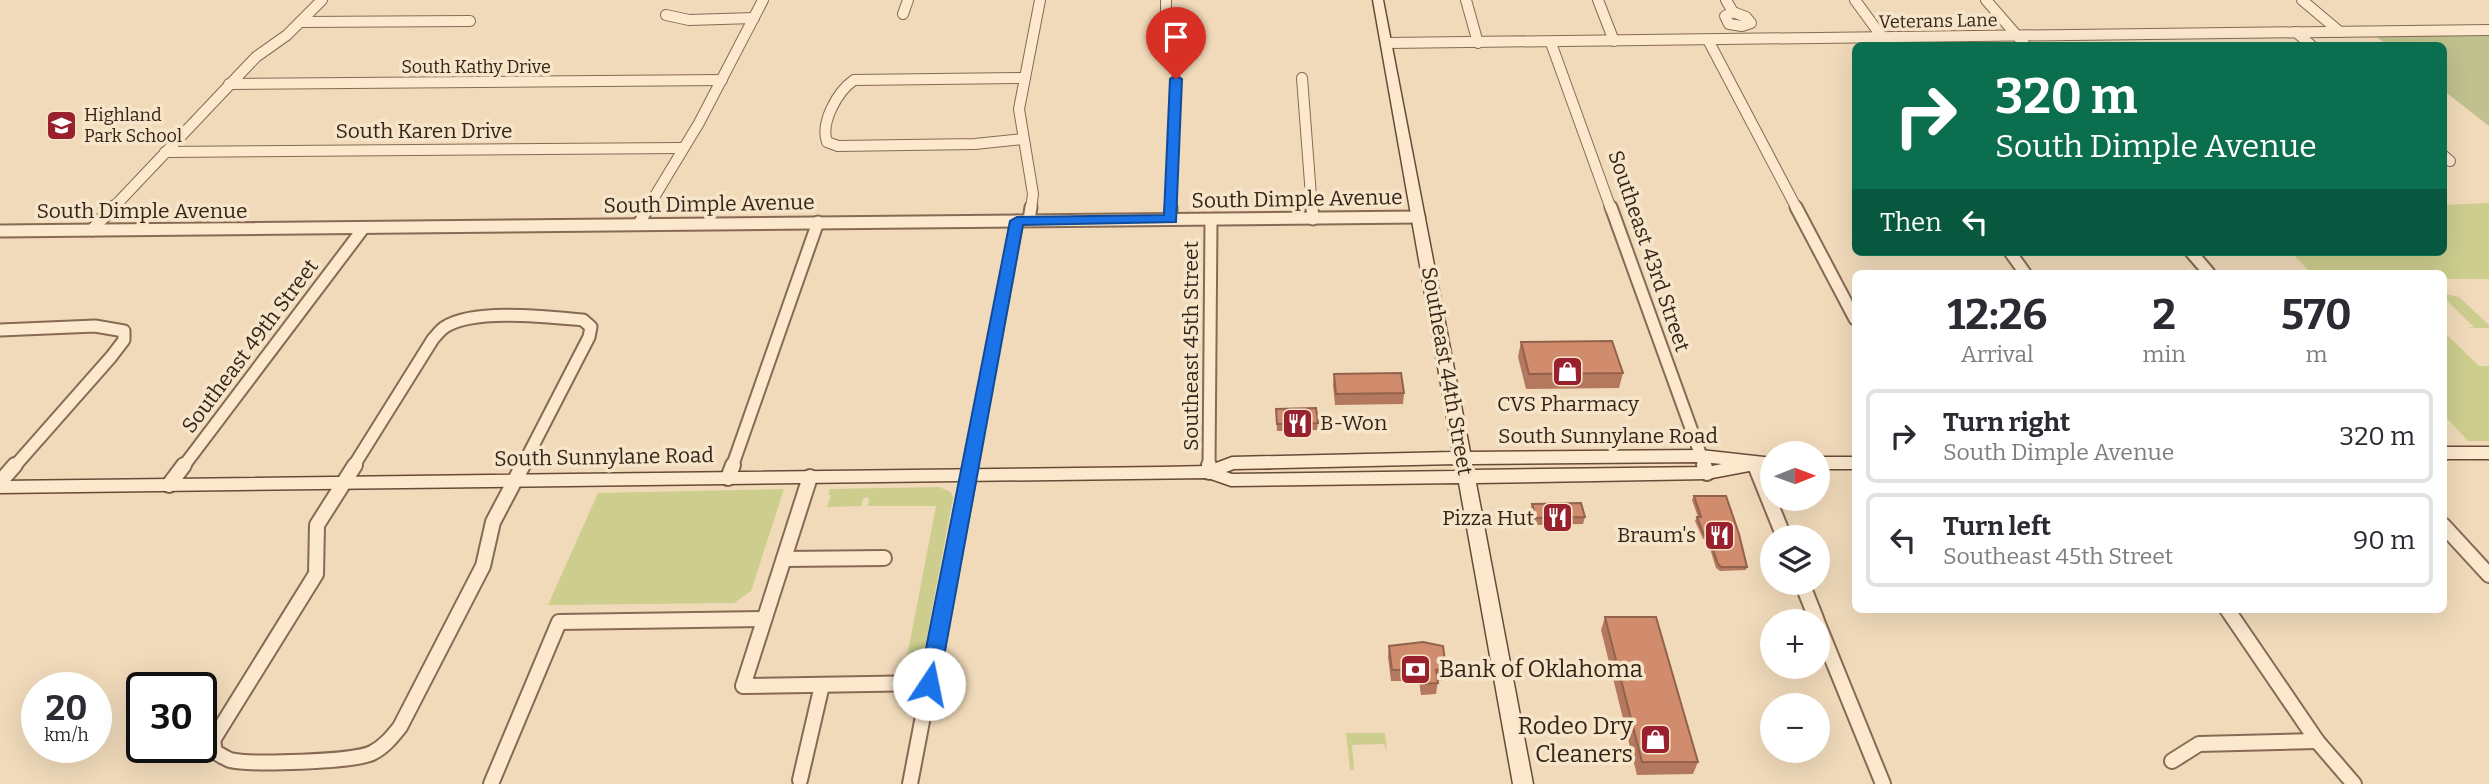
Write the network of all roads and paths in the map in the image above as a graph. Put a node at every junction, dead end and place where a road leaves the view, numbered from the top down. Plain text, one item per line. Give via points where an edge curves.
1 (323, 0) edge
2 (763, 0) edge
3 (908, 0) edge
4 (1040, 0) edge
5 (1166, 0) edge
6 (1378, 0) edge
7 (1466, 0) edge
8 (1598, 0) edge
9 (1726, 0) edge
10 (1855, 0) edge
11 (1986, 0) edge
12 (2302, 0) edge
13 (1166, 12) dead end
14 (1733, 12) dead end
15 (903, 14) dead end
16 (666, 15) dead end
17 (754, 18) junction
18 (470, 21) dead end
19 (300, 22) junction
20 (2489, 30) edge
21 (2296, 32) junction
22 (2340, 32) junction
23 (2153, 33) junction
24 (2017, 35) junction
25 (1882, 37) junction
26 (1708, 40) junction
27 (1614, 41) junction
28 (1864, 42) edge
29 (2022, 42) edge
30 (2161, 42) edge
31 (2307, 42) edge
32 (1387, 43) junction
33 (1478, 43) junction
34 (1551, 43) junction
35 (1024, 78) junction
36 (1302, 78) dead end
37 (722, 79) junction
38 (1176, 79) dead end
39 (229, 83) junction
40 (1023, 139) junction
41 (831, 145) joint
42 (682, 148) junction
43 (165, 152) junction
44 (1419, 217) junction
45 (1171, 219) junction
46 (1313, 219) junction
47 (1023, 221) junction
48 (1211, 221) junction
49 (818, 222) junction
50 (639, 224) junction
51 (92, 230) junction
52 (362, 230) junction
53 (0, 231) edge
54 (2194, 256) edge
55 (2206, 270) edge
56 (1852, 313) edge
57 (0, 330) edge
58 (2447, 453) edge
59 (2489, 453) edge
60 (1701, 456) junction
61 (1462, 459) junction
62 (1760, 463) edge
63 (1830, 463) edge
64 (1852, 463) edge
65 (1760, 465) edge
66 (1209, 472) junction
67 (1707, 473) junction
68 (970, 474) junction
69 (810, 477) junction
70 (728, 478) junction
71 (1466, 479) junction
72 (515, 480) junction
73 (343, 482) junction
74 (0, 485) edge
75 (169, 485) junction
76 (2447, 528) edge
77 (884, 558) dead end
78 (784, 559) junction
79 (2489, 575) edge
80 (2230, 613) edge
81 (763, 619) junction
82 (1830, 652) edge
83 (929, 684) junction
84 (822, 685) junction
85 (2317, 741) junction
86 (2172, 761) dead end
87 (800, 780) dead end
88 (491, 784) edge
89 (910, 784) edge
90 (1524, 784) edge
91 (1883, 784) edge
92 (2354, 784) edge

1 - 19 street
2 - 17 street
3 - 15 street
4 - 35 street
5 - 13 street
6 - 32 main road, Southeast 44th Street
7 - 33 street
8 - 27 street
9 - 14 street
10 - 25 street
11 - 24 street
12 - 22 street
16 - 17 street via 690,20
17 - 37 street
18 - 19 street
19 - 39 street
20 - 22 street, Veterans Lane
21 - 22 street, Veterans Lane
21 - 23 street, Veterans Lane
21 - 31 street
23 - 24 street, Veterans Lane
23 - 30 street
24 - 25 street, Veterans Lane
24 - 29 street
25 - 28 street, Veterans Lane
26 - 27 street, Veterans Lane
26 - 28 street, Veterans Lane
26 - 56 street
27 - 34 street, Veterans Lane
32 - 33 street, Veterans Lane
32 - 44 main road, Southeast 44th Street
33 - 34 street, Veterans Lane
34 - 60 street, Southeast 43rd Street
35 - 40 street via 1019,109
35 - 41 street via 854,80 841,89 824,133
36 - 46 street
37 - 39 street, South Kathy Drive
37 - 42 street
38 - 45 street, Southeast 45th Street
39 - 43 street
40 - 41 street
40 - 47 street via 1033,194
42 - 43 street, South Karen Drive
42 - 50 street
43 - 51 street
44 - 46 street, South Dimple Avenue
44 - 61 main road, Southeast 44th Street
45 - 47 street, South Dimple Avenue
45 - 48 street, South Dimple Avenue
46 - 48 street, South Dimple Avenue
47 - 49 street, South Dimple Avenue
47 - 68 street
48 - 66 street, Southeast 45th Street
49 - 50 street, South Dimple Avenue
49 - 70 street
50 - 52 street, South Dimple Avenue
51 - 52 street, South Dimple Avenue
51 - 53 street, South Dimple Avenue
52 - 75 street, Southeast 49th Street
54 - 55 street
57 - 74 street via 94,326 124,331 124,340 111,357
58 - 59 main road
60 - 61 main road, South Sunnylane Road
60 - 62 main road, South Sunnylane Road
60 - 67 street, Southeast 43rd Street
61 - 66 main road, South Sunnylane Road via 1232,463
61 - 71 main road, Southeast 44th Street
63 - 64 main road
65 - 67 main road, South Sunnylane Road
66 - 68 main road, South Sunnylane Road
66 - 71 main road, South Sunnylane Road via 1231,480
67 - 71 main road, South Sunnylane Road
68 - 69 main road, South Sunnylane Road
68 - 83 street
69 - 70 main road, South Sunnylane Road
69 - 78 street
70 - 72 main road, South Sunnylane Road
71 - 90 main road, Southeast 44th Street
72 - 73 main road, South Sunnylane Road
72 - 73 street via 589,337 591,327 583,320 478,319 446,326 433,339
72 - 73 street via 493,522 483,566 387,744 368,755 343,758 230,760 215,752 212,740 316,574 320,561 317,525
73 - 75 main road, South Sunnylane Road
74 - 75 main road, South Sunnylane Road
76 - 79 street
77 - 78 street
78 - 81 street
80 - 85 street
81 - 84 street via 743,686
81 - 88 street via 559,622
82 - 91 street
83 - 84 street
83 - 89 street
84 - 87 street
85 - 86 street via 2199,744
85 - 92 street

